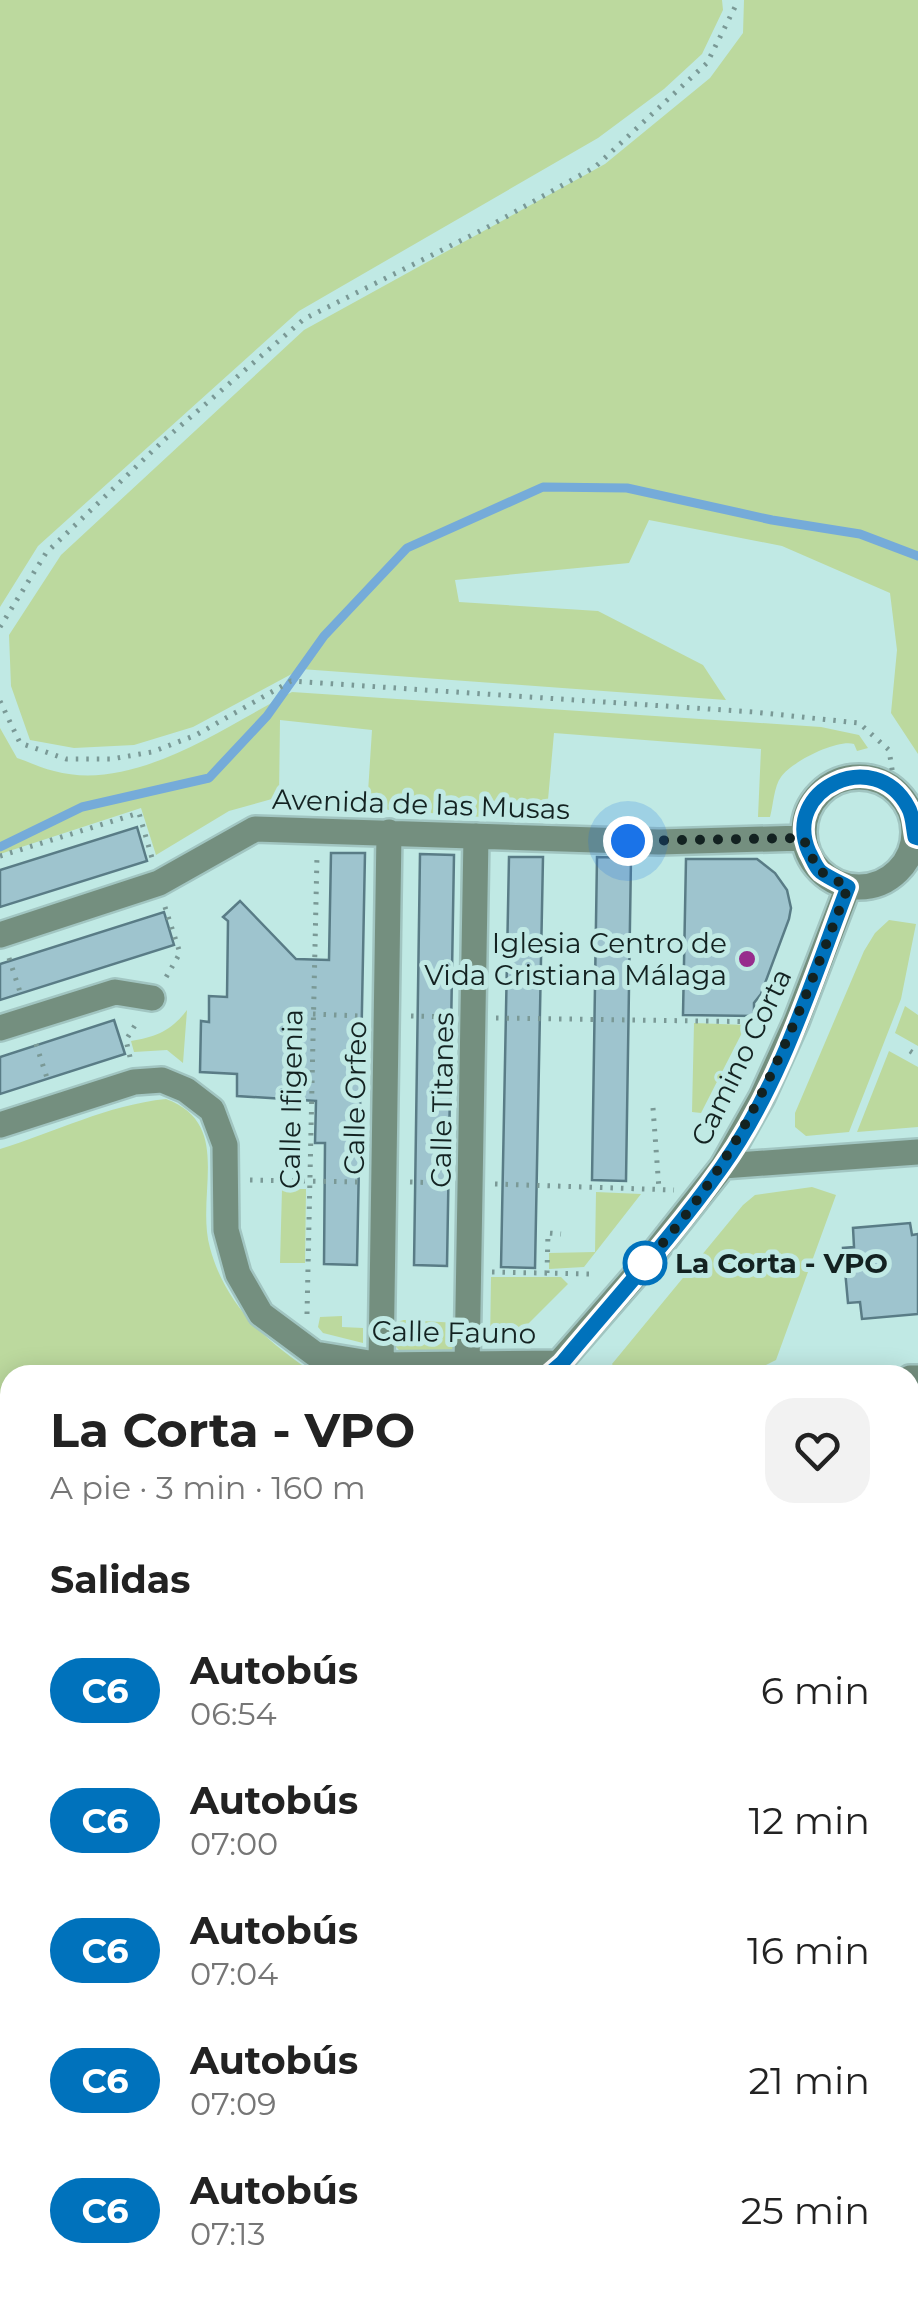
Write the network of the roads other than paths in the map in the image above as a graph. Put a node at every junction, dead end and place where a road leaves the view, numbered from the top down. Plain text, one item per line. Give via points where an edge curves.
1 (388, 832) junction
2 (476, 836) junction
3 (803, 838) junction
4 (916, 838) edge
5 (848, 887) junction
6 (4, 943) edge
7 (152, 998) dead end
8 (0, 1028) edge
9 (0, 1124) edge
10 (918, 1152) edge
11 (723, 1166) junction
12 (382, 1365) joint
13 (467, 1365) edge
14 (558, 1365) edge

1 - 2 street, Avenida de las Musas
1 - 6 street, Avenida de las Musas via 255,828 159,883
1 - 12 street, Calle Orfeo
2 - 3 street, Avenida de las Musas
2 - 13 street, Calle Titanes
3 - 4 street via 809,806 832,782 864,776 895,788 910,810
3 - 5 street via 818,870
4 - 5 street via 904,866 879,884
5 - 11 street, Camino Corta via 762,1098
7 - 8 street via 116,992
9 - 12 street, Calle Fauno via 134,1082 162,1080 186,1090 212,1110 225,1145 226,1230 238,1274 260,1314 316,1354
10 - 11 street
11 - 14 street, Camino Corta

